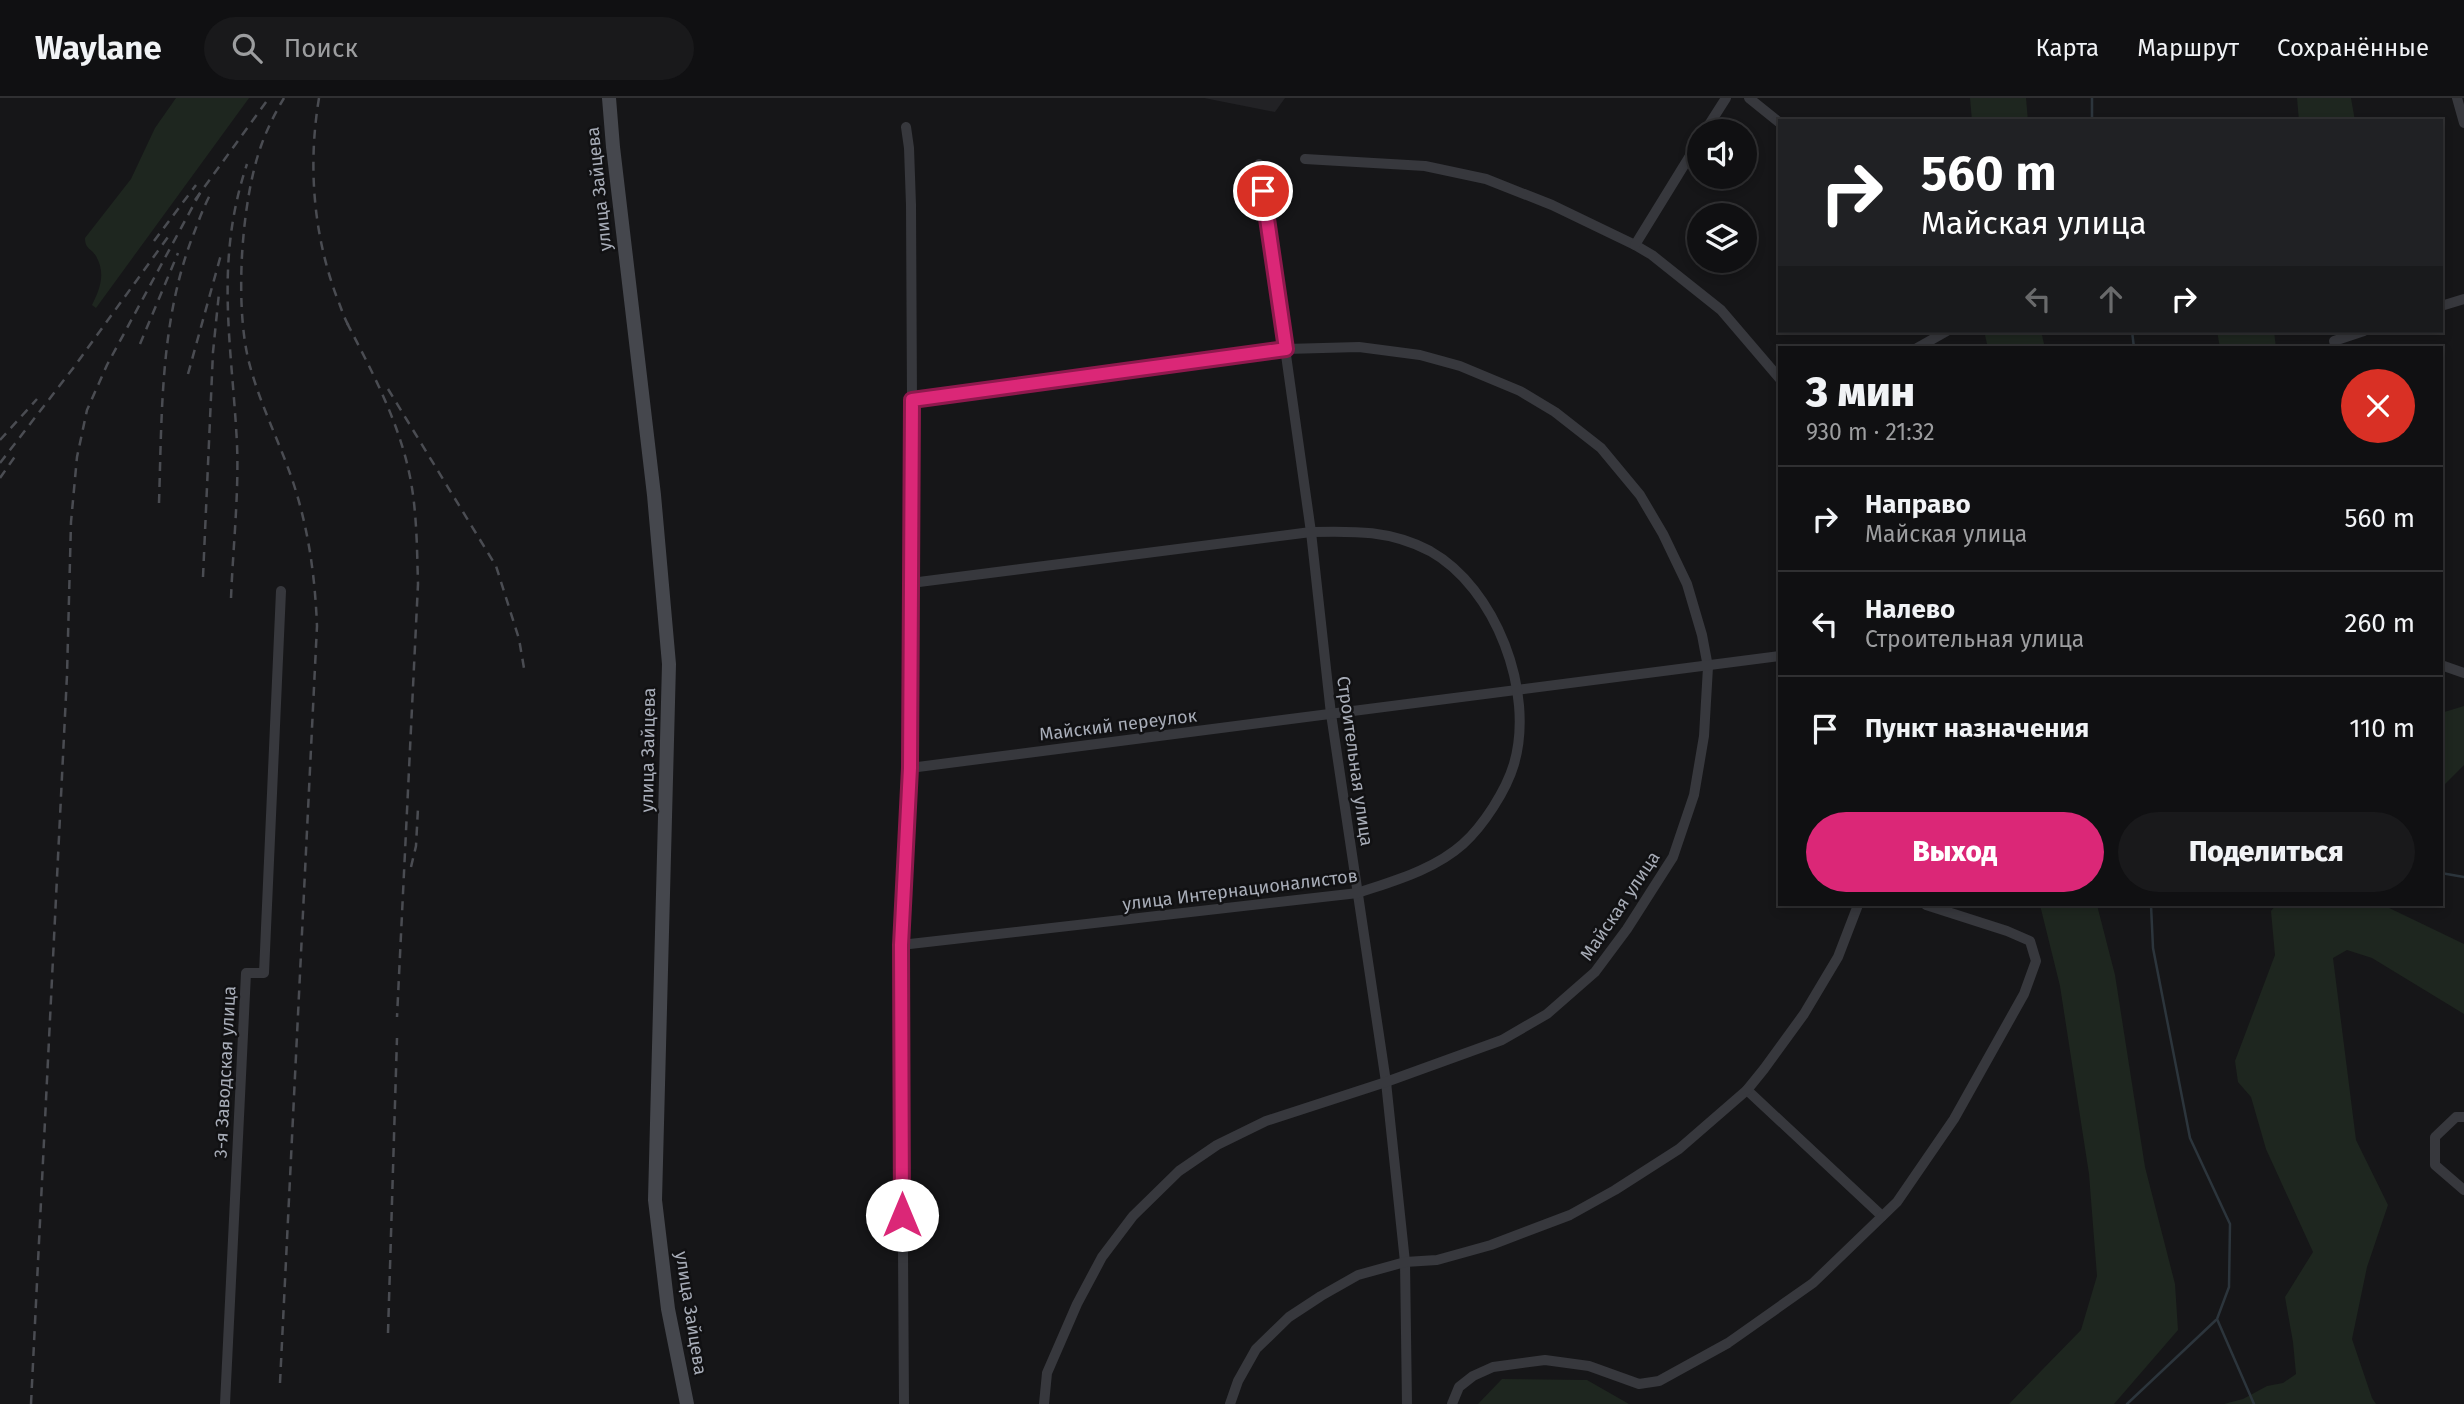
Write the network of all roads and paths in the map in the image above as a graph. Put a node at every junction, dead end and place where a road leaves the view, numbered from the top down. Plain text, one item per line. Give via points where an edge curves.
1 (609, 98) edge
2 (1726, 98) edge
3 (1749, 98) edge
4 (2456, 98) edge
5 (1713, 119) edge
6 (1778, 121) edge
7 (2464, 123) edge
8 (906, 127) dead end
9 (1305, 159) dead end
10 (1687, 160) edge
11 (1259, 164) dead end
12 (1635, 245) junction
13 (2464, 299) edge
14 (2443, 305) edge
15 (1943, 333) edge
16 (2358, 333) edge
17 (1921, 346) edge
18 (2335, 346) edge
19 (1286, 349) junction
20 (1778, 377) edge
21 (912, 400) junction
22 (1311, 532) junction
23 (911, 583) junction
24 (281, 591) dead end
25 (1778, 656) edge
26 (2443, 666) edge
27 (1708, 667) junction
28 (2464, 673) edge
29 (1516, 689) junction
30 (1331, 714) junction
31 (910, 768) junction
32 (1358, 893) junction
33 (1858, 906) edge
34 (1929, 906) edge
35 (901, 945) junction
36 (1386, 1082) junction
37 (1747, 1090) junction
38 (2464, 1117) edge
39 (2464, 1190) edge
40 (1882, 1216) junction
41 (1405, 1262) junction
42 (225, 1404) edge
43 (687, 1404) edge
44 (904, 1404) edge
45 (1044, 1404) edge
46 (1230, 1404) edge
47 (1406, 1404) edge
48 (1452, 1404) edge

1 - 43 street, улица Зайцева via 669,664 655,1200 668,1309
2 - 5 street
3 - 6 street
4 - 7 street
8 - 21 street
9 - 12 street via 1425,166 1486,179
10 - 12 street
11 - 19 street, Строительная улица
12 - 20 street via 1721,310
13 - 14 street
15 - 17 street
16 - 18 street via 2334,341
19 - 21 street, Майская улица
19 - 22 street, Строительная улица
19 - 27 street, Майская улица via 1359,347 1420,355 1520,391 1555,412 1601,448 1640,495 1687,584
21 - 23 street
22 - 23 street, улица Интернационалистов
22 - 29 street, улица Интернационалистов via 1366,531 1396,537 1431,552 1465,578 1493,615
22 - 30 street, Строительная улица
23 - 31 street
24 - 42 street, 3-я Заводская улица via 264,974 246,973
25 - 27 street, Майский переулок
26 - 28 street
27 - 29 street, Майский переулок
27 - 36 street, Майская улица via 1704,736 1694,795 1673,857 1595,972 1547,1014 1502,1040
29 - 30 street, Майский переулок
29 - 32 street, улица Интернационалистов via 1520,728 1514,765 1487,818 1440,861
30 - 31 street, Майский переулок
30 - 32 street, Строительная улица
31 - 35 street
32 - 35 street, улица Интернационалистов
32 - 36 street, Строительная улица
33 - 37 street via 1838,957 1804,1014
34 - 40 street via 2030,941 2036,961 2024,994 1954,1119 1897,1202
35 - 44 street
36 - 41 street, Строительная улица
36 - 45 street, Майская улица via 1266,1121 1217,1145 1179,1171 1133,1216 1102,1257 1047,1373
37 - 40 street
37 - 41 street via 1679,1149 1570,1215 1491,1245
38 - 39 street via 2456,1117 2435,1137 2435,1165
40 - 48 street via 1813,1283 1728,1343 1658,1381 1639,1384 1589,1366 1545,1360 1493,1367 1473,1376 1459,1387
41 - 46 street via 1359,1275 1289,1317 1256,1349
41 - 47 street, Строительная улица

